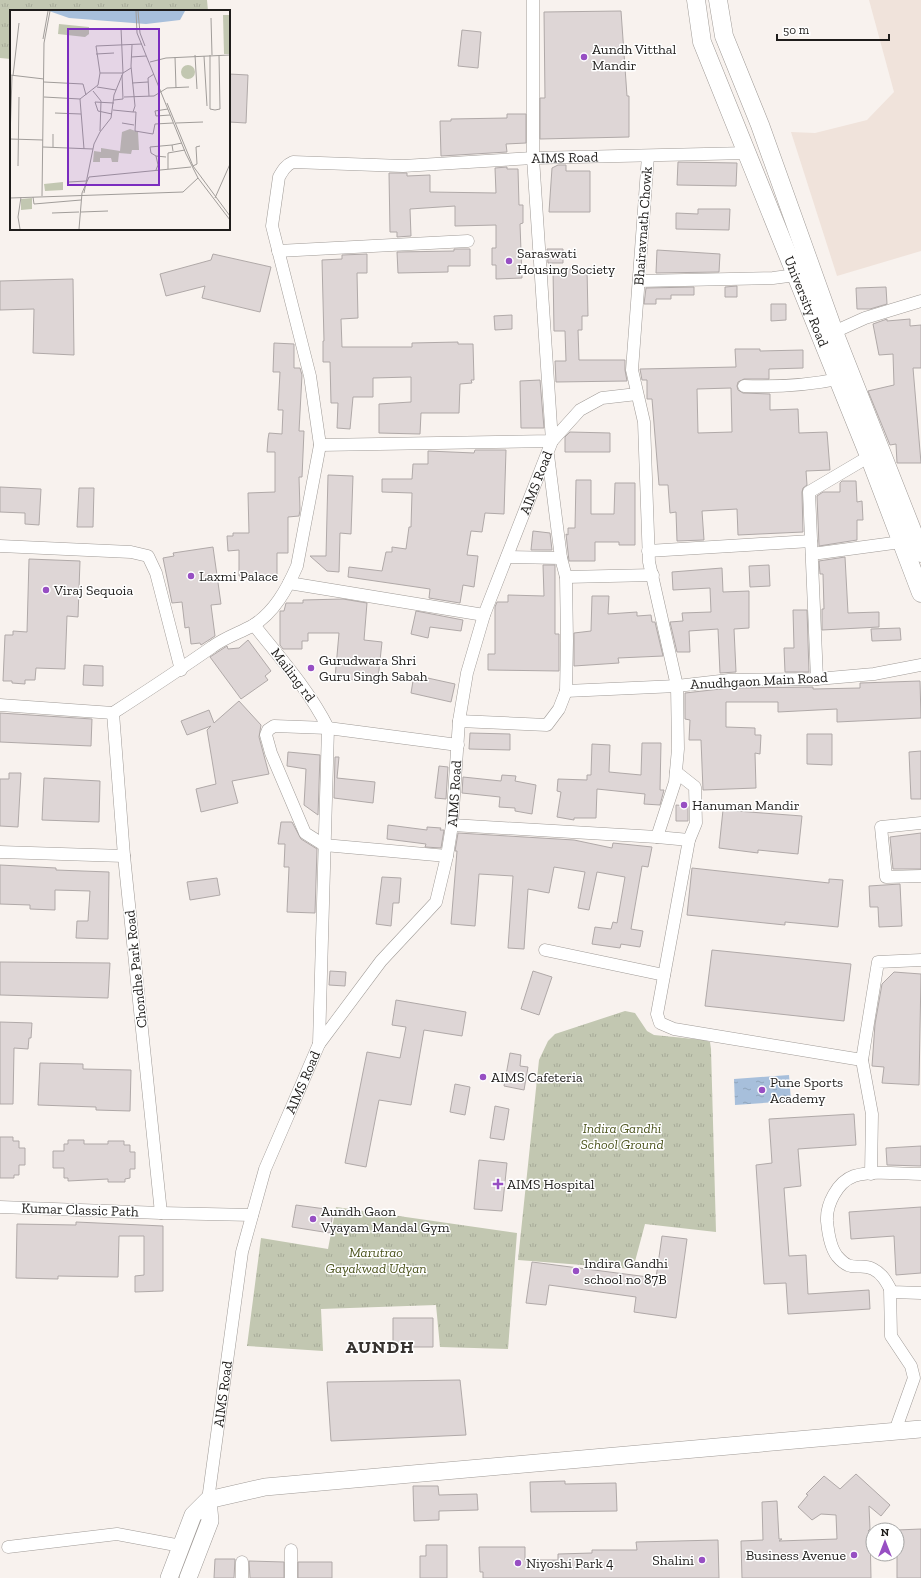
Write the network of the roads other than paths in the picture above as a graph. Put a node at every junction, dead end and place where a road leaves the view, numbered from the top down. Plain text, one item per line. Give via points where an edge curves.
1 (533, 0) edge
2 (696, 4) edge
3 (719, 4) edge
4 (769, 151) junction
5 (748, 153) junction
6 (648, 156) junction
7 (533, 158) junction
8 (468, 242) dead end
9 (278, 251) junction
10 (796, 275) junction
11 (638, 281) junction
12 (921, 301) edge
13 (834, 332) junction
14 (838, 379) junction
15 (744, 386) dead end
16 (637, 394) junction
17 (552, 441) junction
18 (320, 445) junction
19 (547, 453) junction
20 (874, 454) junction
21 (811, 541) junction
22 (901, 542) junction
23 (0, 546) edge
24 (648, 551) junction
25 (921, 553) edge
26 (812, 554) junction
27 (507, 557) junction
28 (561, 558) junction
29 (653, 575) junction
30 (566, 577) junction
31 (289, 583) junction
32 (921, 593) edge
33 (484, 615) junction
34 (254, 625) junction
35 (921, 665) edge
36 (181, 670) junction
37 (817, 679) junction
38 (677, 686) junction
39 (566, 691) junction
40 (0, 705) edge
41 (113, 713) junction
42 (459, 721) junction
43 (328, 728) junction
44 (458, 745) junction
45 (676, 772) junction
46 (921, 823) edge
47 (452, 825) junction
48 (657, 837) junction
49 (689, 840) junction
50 (324, 845) junction
51 (0, 852) edge
52 (124, 856) junction
53 (447, 856) junction
54 (921, 876) edge
55 (545, 950) dead end
56 (921, 960) edge
57 (664, 975) junction
58 (319, 1044) junction
59 (862, 1060) junction
60 (871, 1174) junction
61 (921, 1174) edge
62 (0, 1207) edge
63 (161, 1214) junction
64 (252, 1215) junction
65 (890, 1289) junction
66 (921, 1293) edge
67 (921, 1429) edge
68 (895, 1431) junction
69 (208, 1500) junction
70 (181, 1546) junction
71 (8, 1547) dead end
72 (291, 1550) dead end
73 (242, 1562) dead end
74 (169, 1578) edge
75 (188, 1578) edge
76 (242, 1578) edge
77 (291, 1578) edge

1 - 7 street
2 - 5 main road, University Road via 702,42
3 - 4 main road, University Road via 724,36
4 - 5 main road
4 - 13 main road, University Road
5 - 6 street, Bhairavnath Chowk
5 - 10 main road, University Road
6 - 7 street, AIMS Road
6 - 11 street, Bhairavnath Chowk
7 - 9 street via 403,166 293,162 287,165 279,177 272,226
7 - 17 street, AIMS Road
8 - 9 street
9 - 18 street via 310,376
10 - 11 street
10 - 14 main road, University Road
11 - 16 street, Bhairavnath Chowk via 632,370
12 - 13 street via 865,318
13 - 20 main road, University Road
14 - 15 street via 809,385
14 - 20 main road, University Road
16 - 17 street via 602,398 580,410
16 - 24 street, Anudhgaon Main Road via 644,422
17 - 18 street
17 - 19 street, AIMS Road
18 - 31 street via 297,566
19 - 27 street, AIMS Road
19 - 28 street
20 - 21 street via 809,492
20 - 22 main road, University Road
20 - 25 main road, University Road
21 - 24 street
21 - 26 street
22 - 26 street
22 - 32 main road, University Road
23 - 36 street via 131,552 148,556 156,573
24 - 29 street, Anudhgaon Main Road
26 - 37 street
27 - 28 street
27 - 33 street, AIMS Road
28 - 30 street
29 - 30 street
29 - 38 street, Anudhgaon Main Road
30 - 39 street
31 - 33 street
31 - 34 street via 274,607
33 - 42 street, AIMS Road via 467,673
34 - 36 street via 213,646
34 - 43 street, Mailing rd via 300,683
35 - 37 street, Anudhgaon Main Road via 874,674
36 - 41 street
37 - 38 street, Anudhgaon Main Road via 729,680
38 - 39 street
38 - 45 street
39 - 42 street via 560,709 547,725
40 - 41 street
41 - 52 street, Chondhe Park Road
42 - 44 street, AIMS Road
43 - 44 street
43 - 50 street
43 - 50 street via 274,726 266,735 271,753 305,832
44 - 47 street, AIMS Road
45 - 48 street
45 - 49 street via 695,788 696,823
46 - 54 street via 881,827 886,877
47 - 48 street
47 - 53 street, AIMS Road
48 - 49 street
49 - 57 street
50 - 53 street
50 - 58 street
51 - 52 street
52 - 63 street, Chondhe Park Road
53 - 58 street, AIMS Road via 436,902 381,961
55 - 57 street
56 - 59 street via 878,962
57 - 59 street via 657,1014 660,1023 674,1029
58 - 64 street, AIMS Road via 265,1169
59 - 60 street via 872,1114
60 - 61 street
60 - 65 street via 852,1177 839,1187 832,1197 827,1216 828,1236 837,1255 850,1267 872,1268 885,1279
62 - 63 street, Kumar Classic Path
63 - 64 street
64 - 69 street, AIMS Road via 242,1252
65 - 66 street via 892,1292
65 - 68 street via 891,1336 911,1366 914,1378
67 - 68 street
68 - 69 street via 265,1487
69 - 70 street via 193,1515
69 - 75 street, AIMS Road via 210,1521
70 - 71 street via 117,1534
70 - 74 street
72 - 77 street
73 - 76 street

